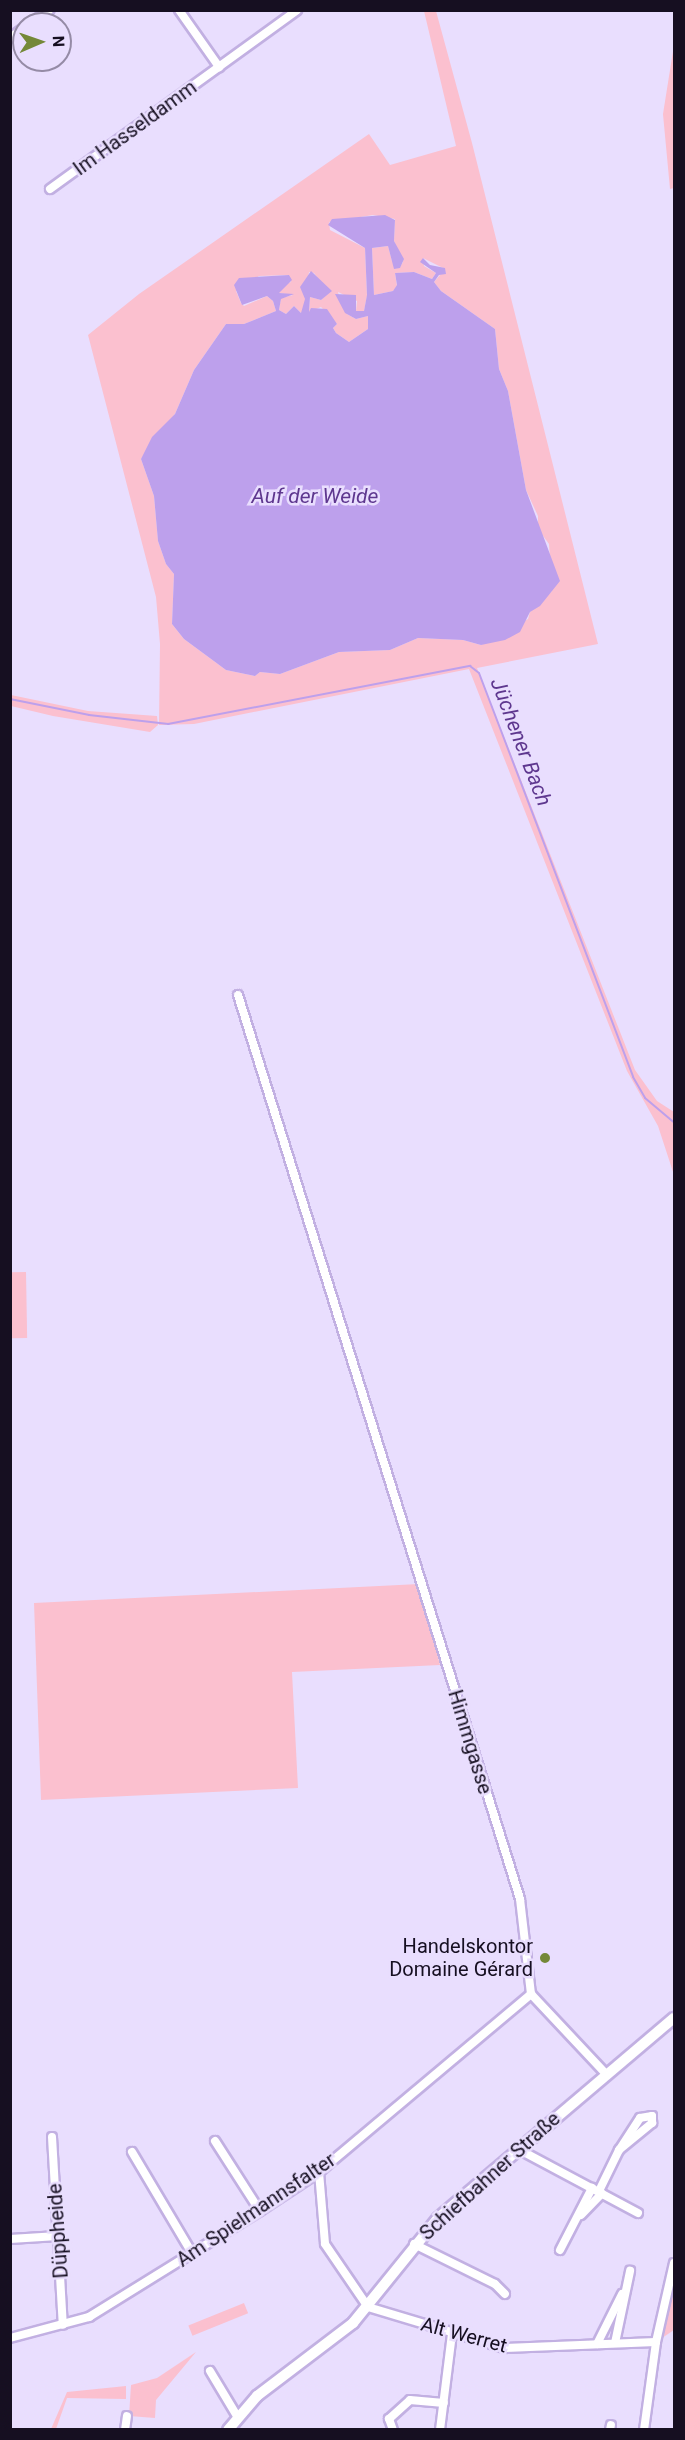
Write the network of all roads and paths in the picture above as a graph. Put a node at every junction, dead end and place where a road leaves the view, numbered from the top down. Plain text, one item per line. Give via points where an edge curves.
1 (179, 10) edge
2 (297, 10) edge
3 (219, 67) junction
4 (50, 189) dead end
5 (238, 995) dead end
6 (531, 1994) junction
7 (675, 2018) edge
8 (607, 2075) junction
9 (52, 2138) dead end
10 (215, 2141) dead end
11 (518, 2149) junction
12 (620, 2150) junction
13 (132, 2152) dead end
14 (319, 2172) junction
15 (598, 2190) junction
16 (260, 2211) junction
17 (638, 2213) dead end
18 (58, 2236) junction
19 (10, 2239) edge
20 (414, 2244) junction
21 (560, 2250) dead end
22 (192, 2253) junction
23 (675, 2263) edge
24 (630, 2271) dead end
25 (627, 2284) junction
26 (505, 2294) dead end
27 (368, 2307) junction
28 (63, 2325) junction
29 (452, 2332) junction
30 (10, 2338) edge
31 (656, 2342) junction
32 (615, 2343) junction
33 (597, 2344) junction
34 (210, 2371) dead end
35 (444, 2403) junction
36 (126, 2416) dead end
37 (237, 2416) junction
38 (126, 2430) edge
39 (228, 2430) edge
40 (393, 2430) edge
41 (440, 2430) edge
42 (644, 2430) edge

1 - 3 street
2 - 3 street, Im Hasseldamm
3 - 4 street, Im Hasseldamm
5 - 6 street, Himmgasse via 522,1906
6 - 8 street
6 - 14 street, Am Spielmannsfalter
7 - 8 street, Schiefbahner Straße
8 - 11 street, Schiefbahner Straße
9 - 18 street, Düppheide
10 - 16 street
11 - 15 street
11 - 20 street, Schiefbahner Straße
12 - 12 street via 652,2123 652,2115 642,2116
12 - 15 street
13 - 22 street
14 - 16 street, Am Spielmannsfalter
14 - 27 street via 325,2244
15 - 17 street
15 - 21 street
16 - 22 street, Am Spielmannsfalter
18 - 19 street
18 - 28 street, Düppheide
20 - 26 street via 495,2284
20 - 27 street, Schiefbahner Straße
22 - 28 street, Am Spielmannsfalter via 100,2311
23 - 31 street
24 - 25 street
25 - 32 street
25 - 33 street
27 - 29 street, Alt Werret
27 - 37 street, Schiefbahner Straße via 343,2332 257,2396
28 - 30 street, Am Spielmannsfalter
29 - 33 street, Alt Werret via 512,2349
29 - 35 street
31 - 32 street, Alt Werret
31 - 42 street
32 - 33 street, Alt Werret
34 - 37 street
35 - 40 street via 410,2400 389,2419
35 - 41 street
36 - 38 street
37 - 39 street, Schiefbahner Straße

